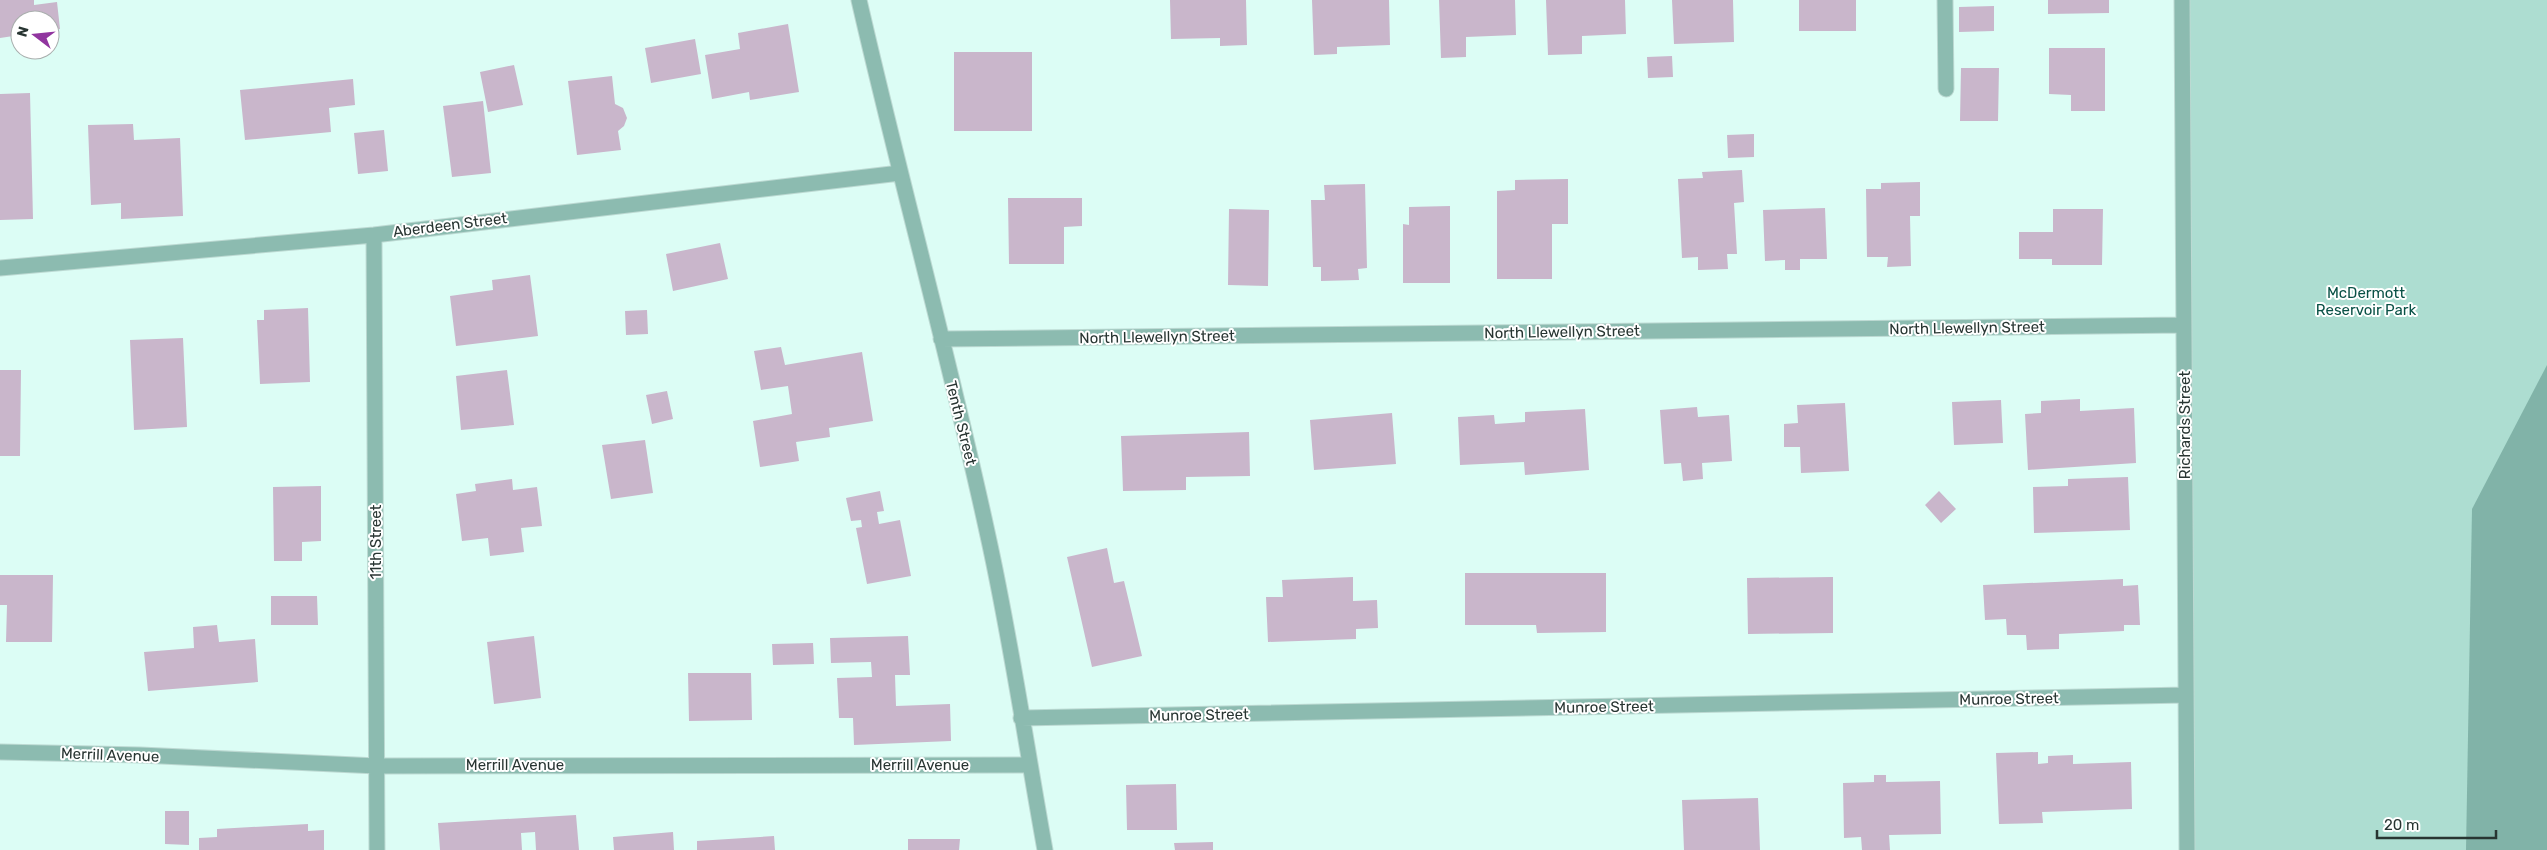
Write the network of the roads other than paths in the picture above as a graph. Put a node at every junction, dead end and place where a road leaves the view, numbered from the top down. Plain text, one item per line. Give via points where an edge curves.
1 (859, 0) edge
2 (1945, 0) edge
3 (2182, 0) edge
4 (1946, 89) dead end
5 (900, 173) junction
6 (374, 235) junction
7 (0, 268) edge
8 (2184, 325) junction
9 (940, 339) junction
10 (2186, 695) junction
11 (1022, 718) junction
12 (0, 752) edge
13 (1029, 765) junction
14 (377, 766) junction
15 (376, 850) edge
16 (1045, 850) edge
17 (2187, 850) edge

1 - 5 street, Tenth Street
2 - 4 street
3 - 8 street, Richards Street
5 - 6 street, Aberdeen Street
5 - 9 street, Tenth Street
6 - 7 street, Aberdeen Street
6 - 14 street, 11th Street
8 - 9 street, North Llewellyn Street
8 - 10 street, Richards Street
9 - 11 street, Tenth Street via 988,536
10 - 11 street, Munroe Street
10 - 17 street, Richards Street
11 - 13 street, Tenth Street
12 - 14 street, Merrill Avenue
13 - 14 street, Merrill Avenue
13 - 16 street, Tenth Street
14 - 15 street, 11th Street

